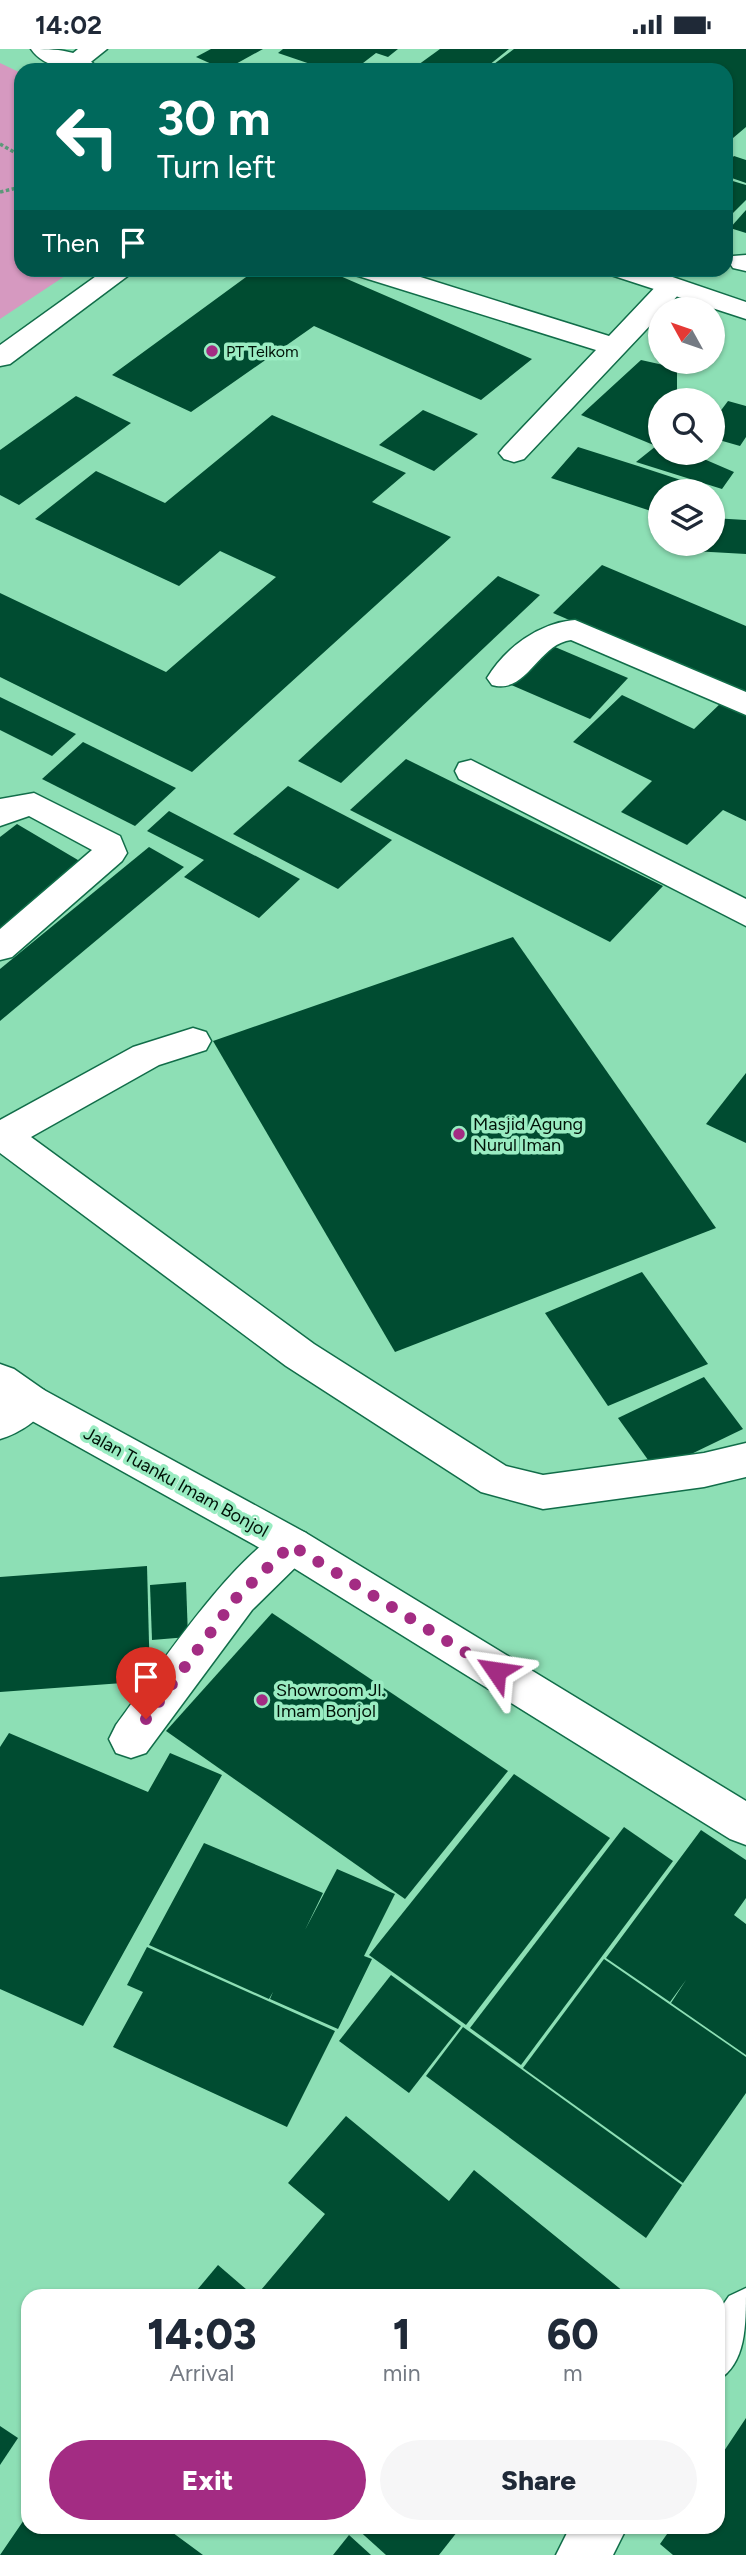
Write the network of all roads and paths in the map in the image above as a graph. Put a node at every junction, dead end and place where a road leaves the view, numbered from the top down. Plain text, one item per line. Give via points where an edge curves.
1 (43, 49) edge
2 (95, 49) edge
3 (71, 63) edge
4 (83, 63) edge
5 (113, 277) edge
6 (391, 277) edge
7 (643, 277) edge
8 (671, 287) junction
9 (746, 311) edge
10 (616, 347) junction
11 (0, 358) edge
12 (514, 453) dead end
13 (503, 678) dead end
14 (746, 704) edge
15 (471, 771) dead end
16 (0, 815) edge
17 (746, 914) edge
18 (0, 948) edge
19 (193, 1041) dead end
20 (1, 1136) edge
21 (10, 1401) edge
22 (746, 1461) edge
23 (291, 1545) junction
24 (131, 1739) dead end
25 (746, 1825) edge
26 (746, 2313) edge
27 (725, 2344) edge
28 (596, 2534) edge
29 (582, 2555) edge

1 - 3 main road
2 - 4 main road
5 - 11 main road
6 - 10 main road
7 - 8 main road
8 - 9 main road
8 - 10 main road
10 - 12 main road
13 - 14 main road via 548,635 575,629
15 - 17 main road
16 - 18 main road via 14,806 34,804 108,844 110,853
19 - 20 main road via 146,1056
20 - 22 main road via 300,1355 495,1480 543,1492
21 - 23 main road, Jalan Tuanku Imam Bonjol
23 - 24 main road via 237,1597
23 - 25 main road, Jalan Tuanku Imam Bonjol
26 - 27 main road
28 - 29 main road

